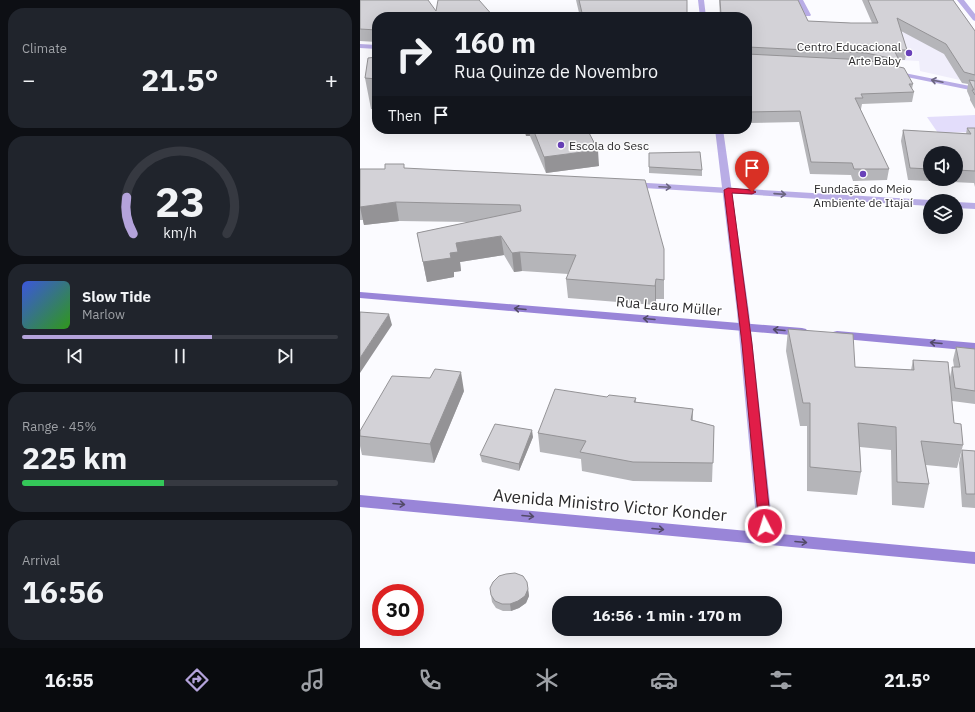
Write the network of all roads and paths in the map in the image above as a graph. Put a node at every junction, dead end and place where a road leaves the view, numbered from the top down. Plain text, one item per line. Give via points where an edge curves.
1 (701, 0) edge
2 (800, 0) edge
3 (960, 0) edge
4 (702, 12) edge
5 (808, 15) dead end
6 (975, 19) edge
7 (360, 46) edge
8 (372, 47) edge
9 (884, 70) edge
10 (975, 89) edge
11 (720, 134) edge
12 (624, 185) edge
13 (728, 190) junction
14 (923, 204) edge
15 (963, 205) edge
16 (975, 206) edge
17 (360, 295) edge
18 (745, 327) junction
19 (812, 333) edge
20 (828, 334) edge
21 (975, 347) edge
22 (360, 500) edge
23 (766, 539) junction
24 (975, 558) edge

1 - 4 street
2 - 5 street
3 - 6 street
7 - 8 street
10 -> 9 street
11 - 13 street
12 -> 13 street
13 -> 14 street
13 - 18 street
15 - 16 street
18 -> 17 main road, Rua Lauro Müller
19 -> 18 main road, Rua Lauro Müller
18 - 23 street
21 -> 20 main road
22 -> 23 main road, Avenida Ministro Victor Konder
23 -> 24 main road, Avenida Ministro Victor Konder

